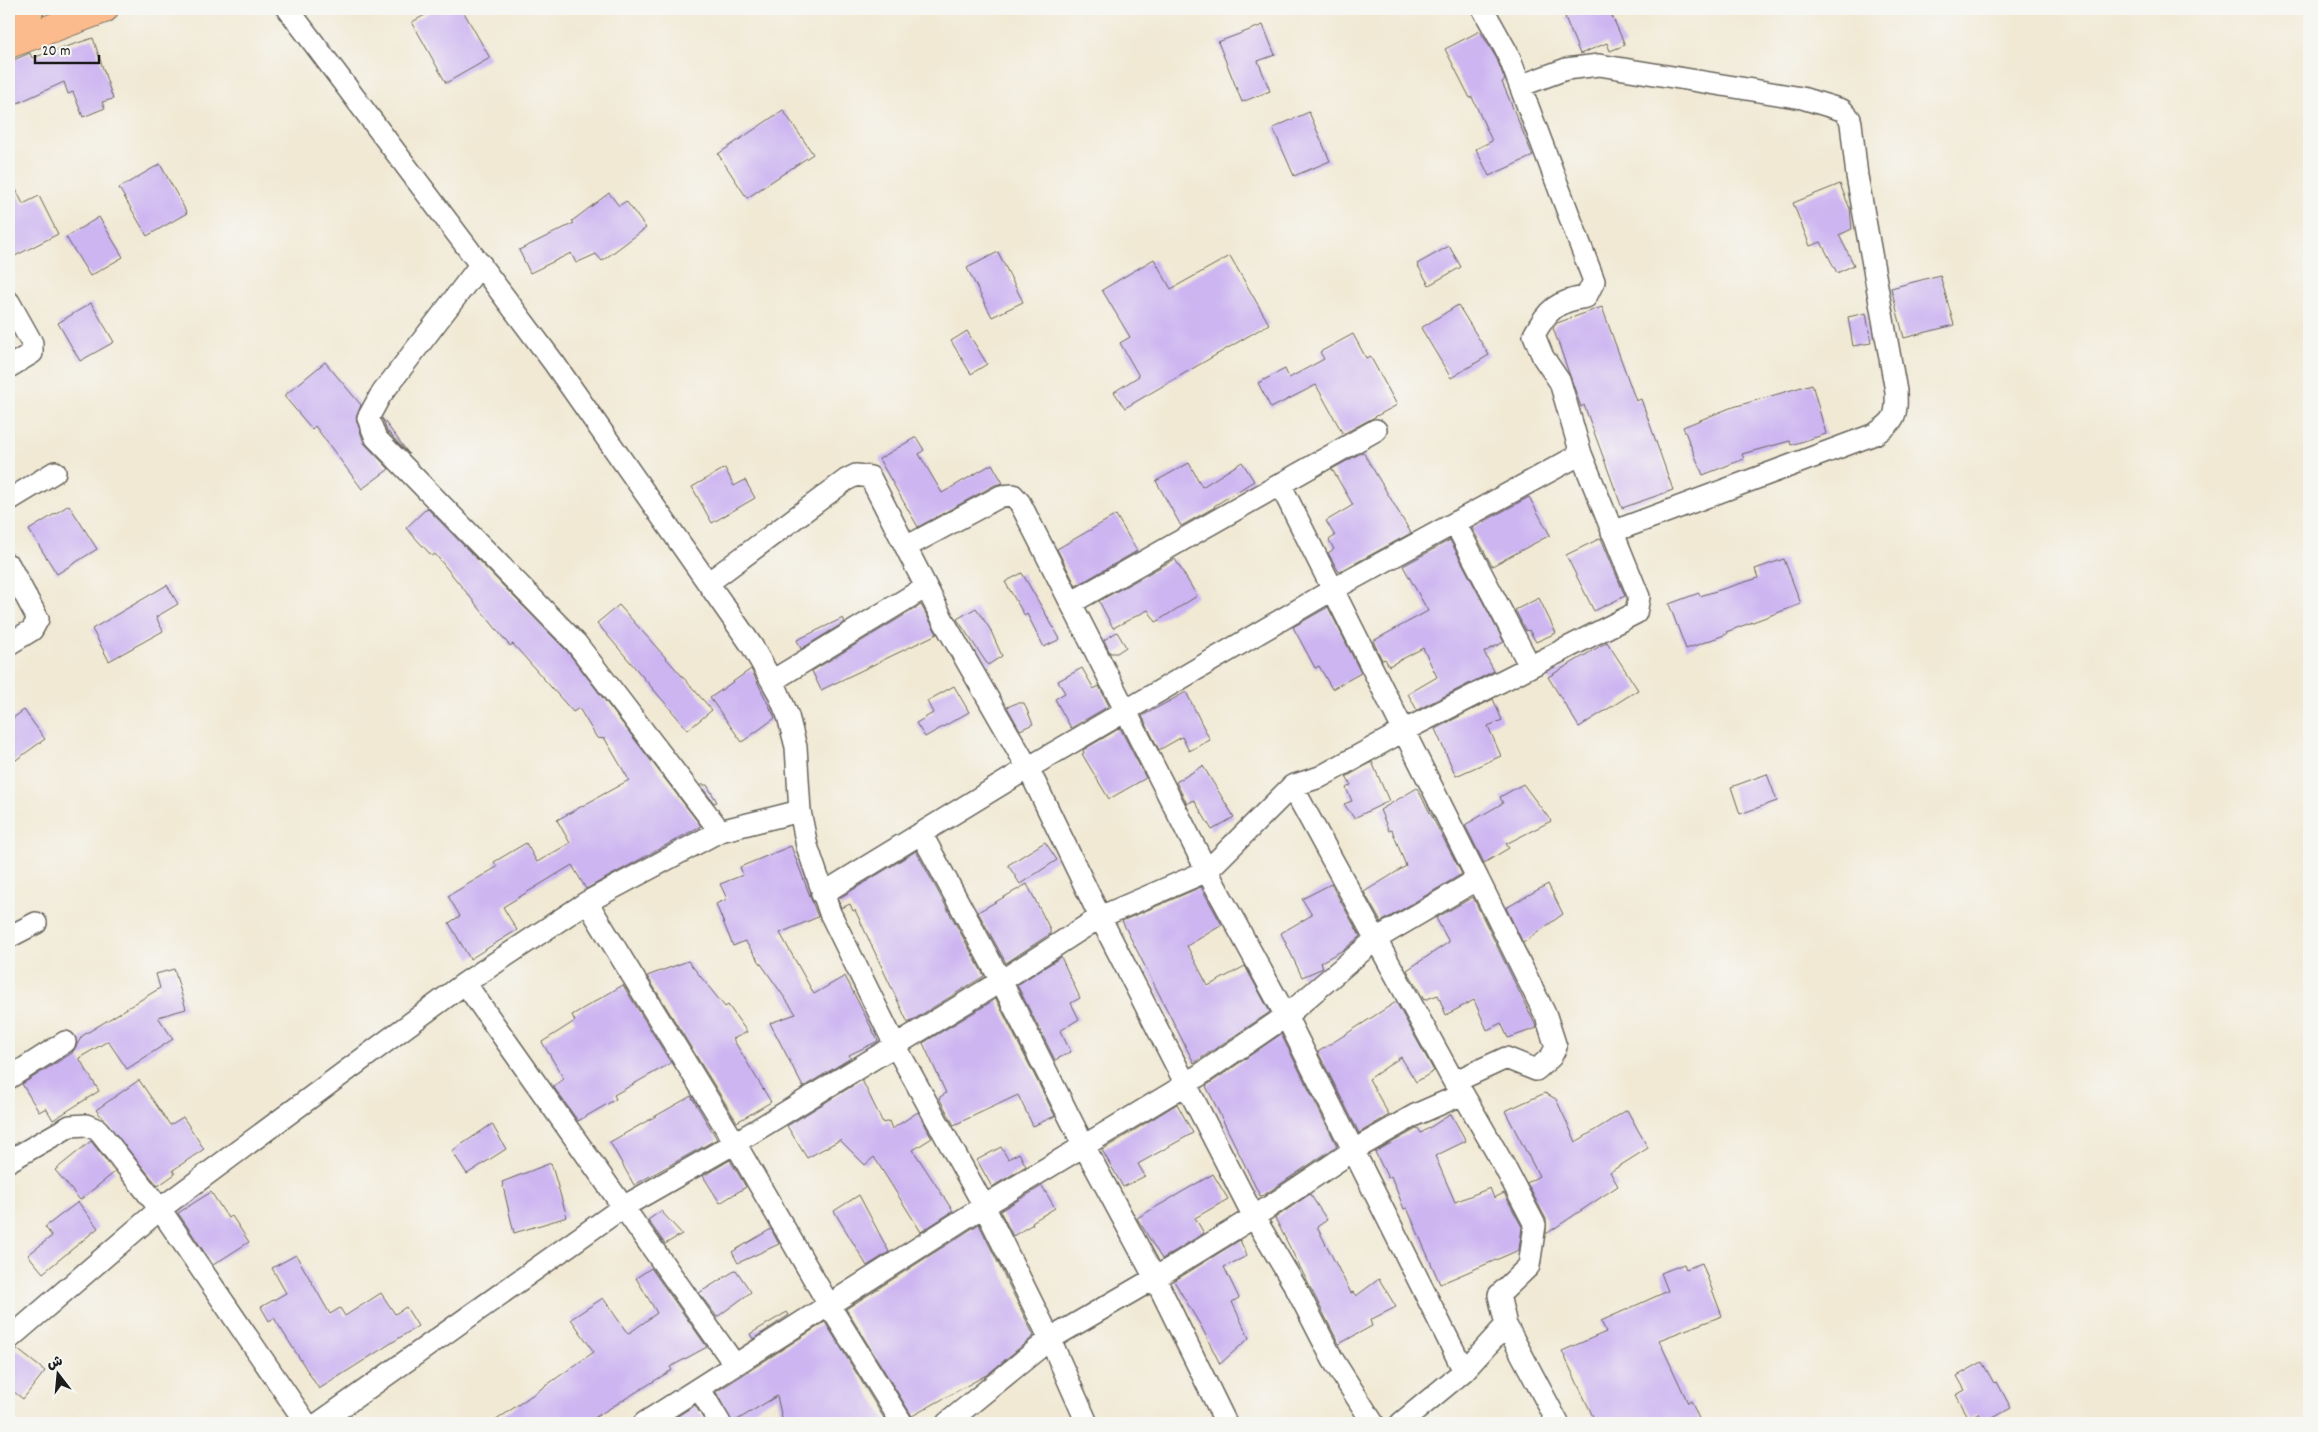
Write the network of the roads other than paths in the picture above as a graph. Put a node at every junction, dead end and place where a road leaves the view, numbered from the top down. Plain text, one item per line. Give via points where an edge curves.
1 (30, 9) edge
2 (104, 9) edge
3 (288, 9) edge
4 (1483, 9) edge
5 (9, 17) edge
6 (9, 44) edge
7 (1520, 86) junction
8 (481, 264) junction
9 (9, 302) edge
10 (9, 367) edge
11 (1376, 430) dead end
12 (1581, 454) junction
13 (55, 472) dead end
14 (1282, 486) junction
15 (9, 500) edge
16 (1455, 523) junction
17 (1612, 532) junction
18 (906, 547) junction
19 (9, 565) edge
20 (708, 583) junction
21 (926, 587) junction
22 (1332, 590) junction
23 (1071, 603) junction
24 (9, 644) edge
25 (1530, 666) junction
26 (772, 681) junction
27 (1126, 711) junction
28 (1405, 730) junction
29 (1028, 768) junction
30 (1292, 786) junction
31 (800, 811) junction
32 (720, 831) junction
33 (921, 833) junction
34 (1207, 871) junction
35 (1478, 878) junction
36 (822, 894) junction
37 (587, 902) junction
38 (1100, 917) junction
39 (1376, 939) junction
40 (1001, 981) junction
41 (465, 983) junction
42 (1286, 1016) junction
43 (65, 1042) dead end
44 (895, 1045) junction
45 (9, 1078) edge
46 (1185, 1085) junction
47 (1458, 1088) junction
48 (735, 1143) junction
49 (1084, 1146) junction
50 (1354, 1150) junction
51 (9, 1161) edge
52 (984, 1206) junction
53 (623, 1208) junction
54 (160, 1209) junction
55 (1254, 1217) junction
56 (1155, 1278) junction
57 (829, 1305) junction
58 (1506, 1325) junction
59 (9, 1338) edge
60 (1050, 1339) junction
61 (735, 1365) junction
62 (1464, 1371) junction
63 (699, 1388) junction
64 (306, 1423) edge
65 (318, 1423) edge
66 (644, 1423) edge
67 (720, 1423) edge
68 (902, 1423) edge
69 (947, 1423) edge
70 (1087, 1423) edge
71 (1226, 1423) edge
72 (1373, 1423) edge
73 (1401, 1423) edge
74 (1558, 1423) edge

1 - 5 main road
2 - 6 main road
3 - 8 street
4 - 7 street via 1508,54
7 - 12 street via 1594,281 1586,297 1568,299 1544,314 1534,335 1542,357 1560,382
7 - 17 street via 1566,69 1599,65 1802,98 1842,110 1851,123 1857,176 1896,391 1894,418 1874,434
8 - 20 street
8 - 32 street via 380,396 368,418 373,431 386,449 576,643
9 - 10 street via 33,348 32,354
11 - 14 street
12 - 16 street
12 - 17 street
13 - 15 street
14 - 22 street
14 - 23 street
16 - 22 street
16 - 25 street
17 - 25 street via 1639,597 1636,613
18 - 20 street via 870,477 856,475
18 - 21 street
18 - 23 street via 1001,496 1013,495
19 - 24 street via 38,619 32,630
20 - 26 street
21 - 26 street
21 - 29 street
22 - 27 street
22 - 28 street
23 - 27 street
25 - 28 street
26 - 31 street via 788,716 796,747
27 - 29 street
27 - 34 street
28 - 30 street via 1320,777
28 - 35 street
29 - 33 street
29 - 38 street
30 - 34 street
30 - 39 street
31 - 32 street
31 - 36 street
32 - 37 street
33 - 36 street
33 - 40 street
34 - 38 street
34 - 42 street
35 - 39 street
35 - 47 street via 1546,1016 1556,1047 1551,1057 1536,1070 1506,1058
36 - 44 street
37 - 41 street
37 - 48 street
38 - 40 street
38 - 46 street
39 - 42 street
39 - 47 street
40 - 44 street
40 - 49 street
41 - 53 street
41 - 54 street
42 - 46 street
42 - 50 street
43 - 45 street
44 - 48 street
44 - 52 street
46 - 49 street
46 - 55 street
47 - 50 street
47 - 58 street via 1535,1224 1529,1266 1499,1295
48 - 53 street
48 - 57 street
49 - 52 street
49 - 56 street
50 - 55 street
50 - 62 street
51 - 54 street via 70,1126 86,1125 98,1130
52 - 57 street
52 - 60 street
53 - 61 street
53 - 65 street
54 - 59 street
54 - 64 street
55 - 56 street
55 - 72 street via 1295,1286 1333,1360
56 - 60 street
56 - 71 street
57 - 61 street
57 - 68 street
58 - 62 street
58 - 74 street
60 - 69 street
60 - 70 street
61 - 63 street
62 - 73 street
63 - 66 street
63 - 67 street

